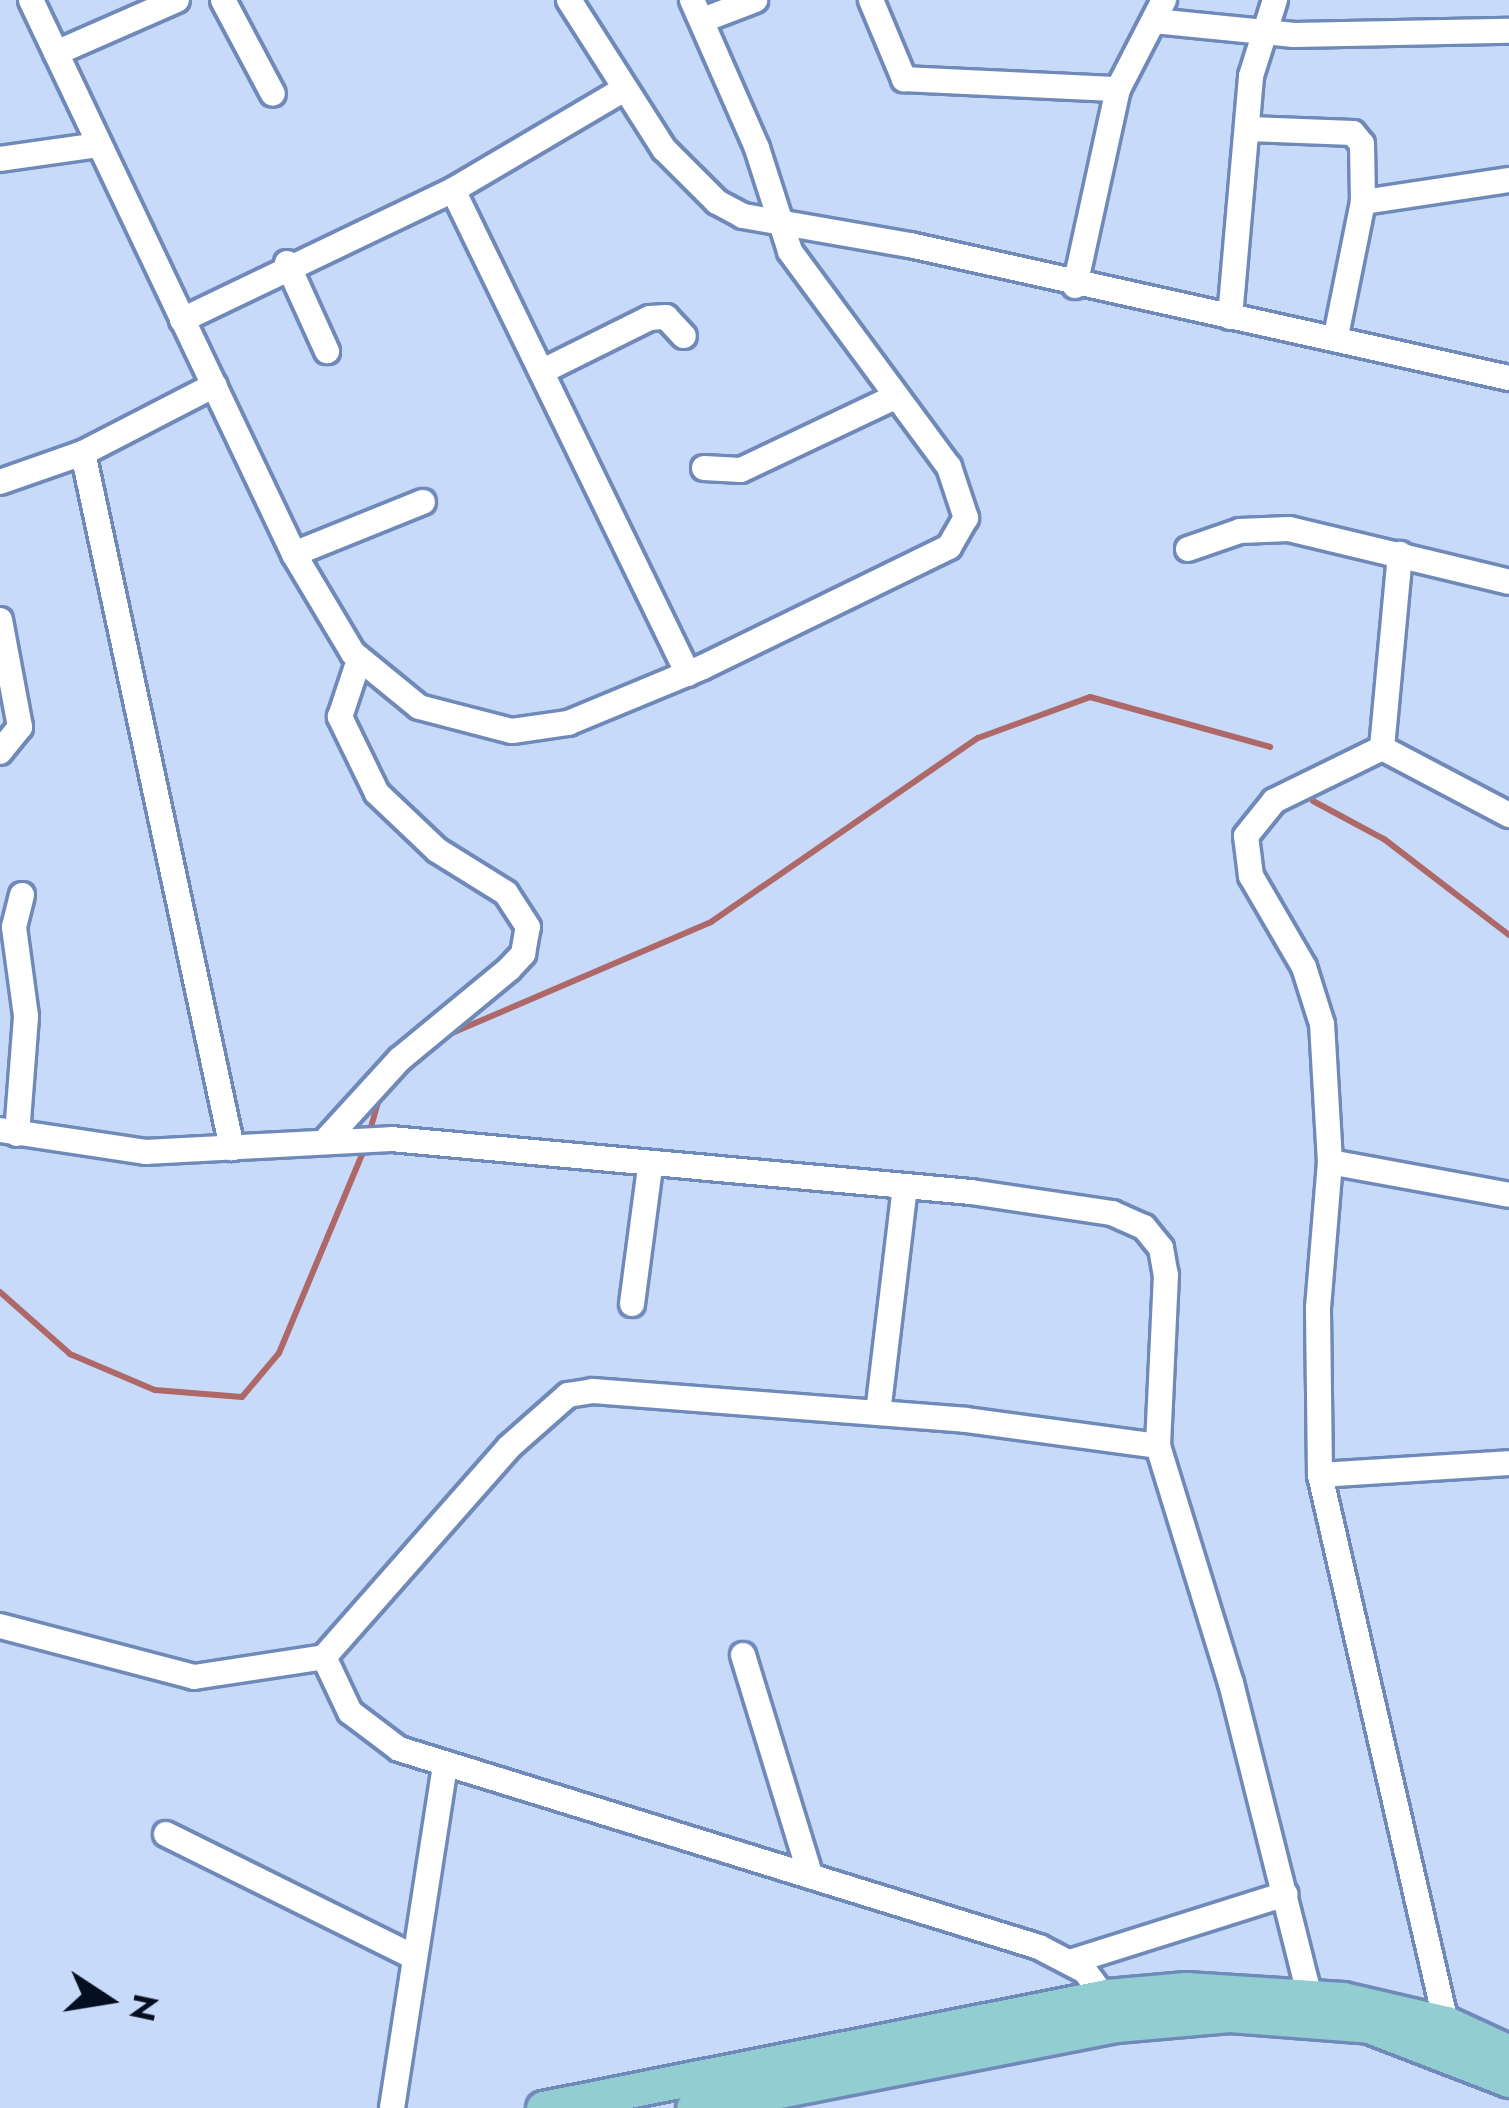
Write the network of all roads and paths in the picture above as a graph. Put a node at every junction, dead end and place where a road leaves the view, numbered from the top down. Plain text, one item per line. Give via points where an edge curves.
1 (31, 0) edge
2 (176, 0) edge
3 (224, 0) edge
4 (569, 0) edge
5 (755, 0) edge
6 (871, 0) edge
7 (1275, 0) edge
8 (697, 10) edge
9 (1159, 11) edge
10 (1509, 31) edge
11 (1260, 32) junction
12 (56, 52) junction
13 (1118, 89) junction
14 (621, 91) junction
15 (273, 94) dead end
16 (1250, 129) junction
17 (98, 146) junction
18 (0, 159) edge
19 (1509, 180) edge
20 (453, 190) junction
21 (1363, 202) junction
22 (778, 224) junction
23 (287, 263) junction
24 (1075, 286) junction
25 (1230, 317) junction
26 (182, 320) junction
27 (684, 336) dead end
28 (1336, 336) junction
29 (327, 351) dead end
30 (544, 371) junction
31 (1509, 378) edge
32 (215, 385) junction
33 (895, 398) junction
34 (83, 453) junction
35 (704, 468) dead end
36 (0, 482) edge
37 (423, 502) dead end
38 (1188, 549) dead end
39 (294, 554) junction
40 (1400, 554) junction
41 (1509, 582) edge
42 (0, 620) edge
43 (359, 660) junction
44 (688, 674) junction
45 (1382, 748) junction
46 (0, 752) edge
47 (1509, 814) edge
48 (22, 895) dead end
49 (9, 1132) edge
50 (325, 1142) junction
51 (232, 1148) junction
52 (1330, 1162) junction
53 (650, 1167) junction
54 (905, 1188) junction
55 (1509, 1196) edge
56 (632, 1304) dead end
57 (878, 1414) junction
58 (1157, 1446) junction
59 (1509, 1463) edge
60 (1320, 1475) junction
61 (0, 1626) edge
62 (743, 1655) dead end
63 (324, 1657) junction
64 (445, 1767) junction
65 (166, 1834) dead end
66 (809, 1871) junction
67 (1286, 1894) junction
68 (412, 1956) junction
69 (1070, 1962) junction
70 (1309, 1993) junction
71 (1112, 2011) junction
72 (1446, 2024) junction
73 (1509, 2052) edge
74 (1509, 2080) edge
75 (698, 2100) edge
76 (392, 2108) edge
77 (543, 2108) edge

1 - 12 street
2 - 12 street
3 - 15 street
4 - 14 street
5 - 8 street
6 - 13 street via 904,79
7 - 11 street
8 - 22 street via 757,148
9 - 11 street
9 - 13 street
10 - 11 street
11 - 16 street
12 - 17 street
13 - 24 street
14 - 20 street
14 - 22 street via 717,202
16 - 21 street via 1359,136
16 - 25 street
17 - 18 street
17 - 26 street
19 - 21 street
20 - 23 street
20 - 30 street
21 - 28 street
22 - 24 street via 910,245
22 - 33 street via 821,301
23 - 26 street
23 - 29 street
24 - 25 street
25 - 28 street
26 - 32 street
27 - 30 street via 666,317 650,318
28 - 31 street
30 - 44 street
32 - 34 street
32 - 39 street
33 - 35 street via 741,470
33 - 44 street via 956,479 966,518 960,536
34 - 36 street
34 - 51 street
37 - 39 street
38 - 40 street via 1267,528
39 - 43 street
40 - 41 street
40 - 45 street
42 - 46 street via 20,727
43 - 44 street via 419,707 512,731 568,723
43 - 50 street via 340,716 377,794 437,850 506,893 528,927 523,954 509,969 400,1059
45 - 47 street
45 - 52 street via 1274,801 1246,836 1251,876 1317,1000
48 - 49 street via 14,927 26,1016
49 - 51 street via 146,1152
50 - 51 street
50 - 53 street via 392,1139
52 - 55 street
52 - 60 street via 1318,1308
53 - 54 street
53 - 56 street
54 - 57 street
54 - 58 street via 1068,1204 1133,1220 1152,1234 1166,1275
57 - 58 street
57 - 63 street via 628,1391 568,1395 391,1571
58 - 67 street
59 - 60 street
60 - 72 street
61 - 63 street via 194,1678
62 - 66 street
63 - 64 street via 350,1712
64 - 66 street
64 - 68 street
65 - 68 street
66 - 69 street
67 - 69 street
67 - 70 street
68 - 76 street
69 - 71 street
70 - 71 main road
70 - 72 main road
71 - 74 main road via 1325,2020 1424,2043
71 - 75 main road
72 - 73 main road
75 - 77 main road

